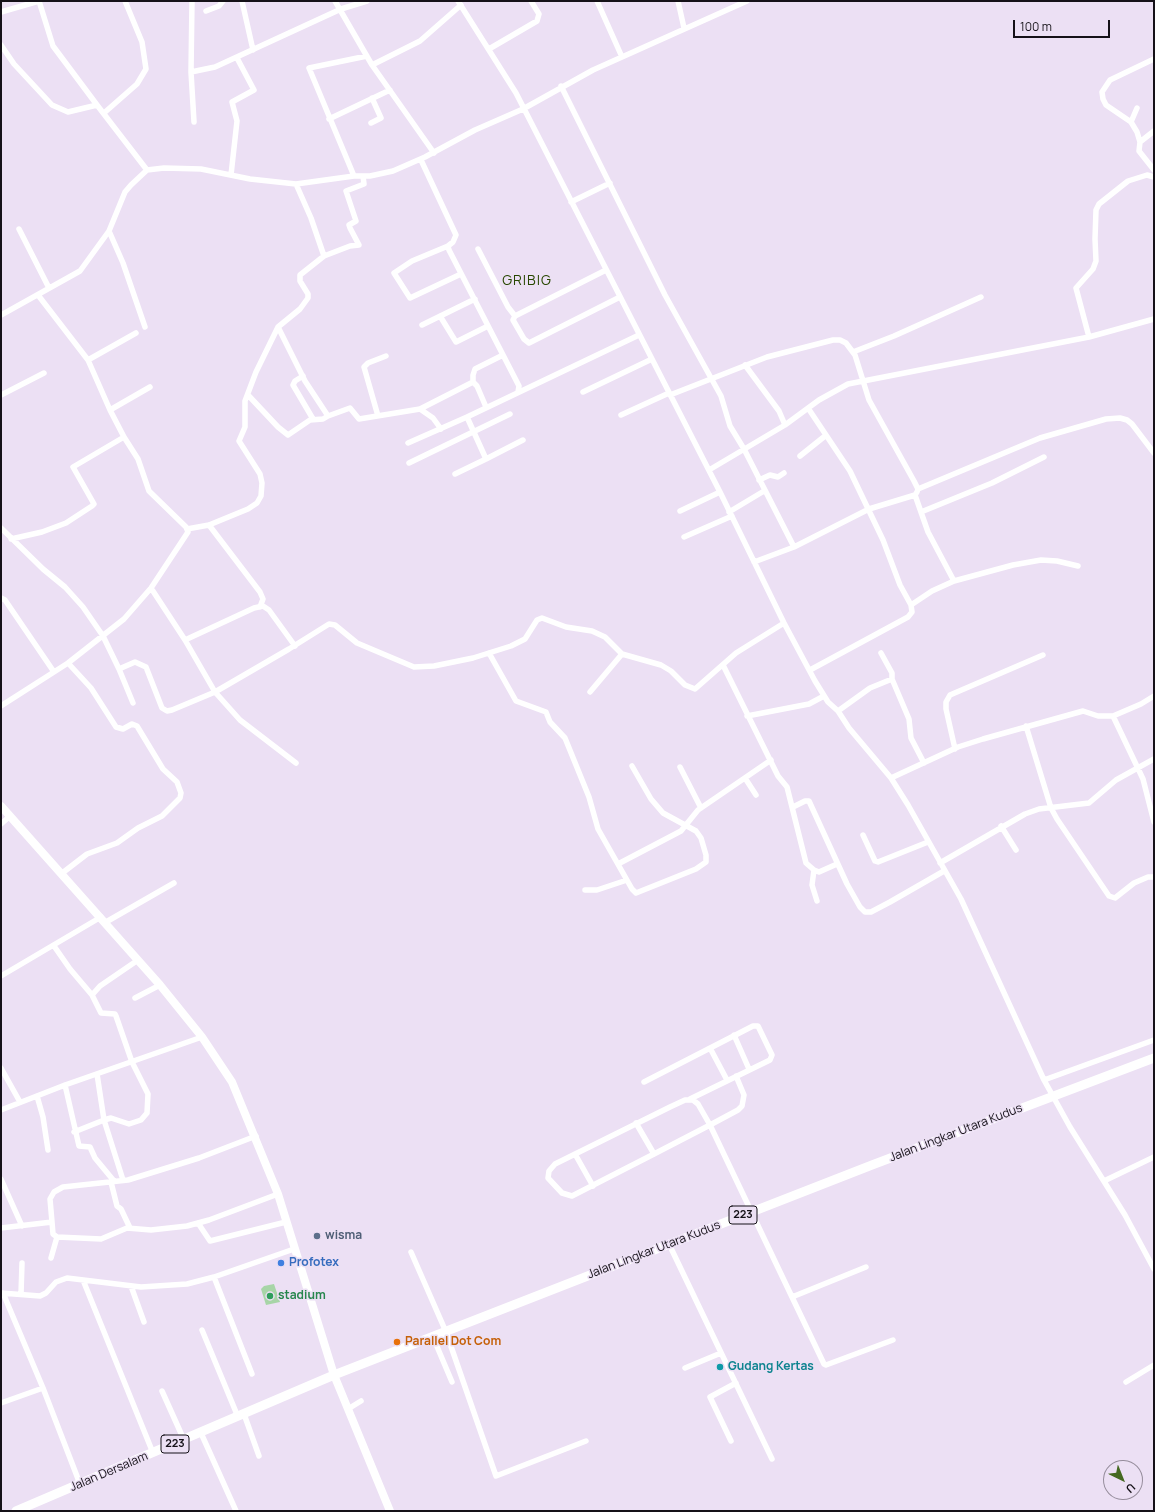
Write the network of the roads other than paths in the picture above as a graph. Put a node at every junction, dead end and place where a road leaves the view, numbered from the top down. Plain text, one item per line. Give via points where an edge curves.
1 (39, 1) edge
2 (125, 1) edge
3 (192, 1) edge
4 (223, 1) edge
5 (242, 1) edge
6 (335, 1) edge
7 (367, 1) edge
8 (531, 1) edge
9 (597, 1) edge
10 (678, 1) edge
11 (747, 1) edge
12 (459, 3) edge
13 (341, 9) junction
14 (206, 11) dead end
15 (1, 12) edge
16 (684, 28) junction
17 (489, 49) junction
18 (2, 50) edge
19 (253, 50) junction
20 (367, 56) junction
21 (622, 57) junction
22 (237, 58) junction
23 (1154, 59) edge
24 (372, 65) junction
25 (191, 72) junction
26 (561, 86) junction
27 (390, 90) junction
28 (372, 98) junction
29 (97, 105) junction
30 (1137, 108) dead end
31 (524, 109) junction
32 (104, 113) junction
33 (329, 119) junction
34 (194, 122) dead end
35 (1131, 122) junction
36 (371, 123) dead end
37 (1154, 131) edge
38 (1140, 142) junction
39 (434, 153) junction
40 (421, 160) junction
41 (147, 170) junction
42 (1154, 170) edge
43 (231, 175) junction
44 (354, 176) junction
45 (363, 176) junction
46 (1154, 177) edge
47 (610, 183) junction
48 (296, 184) junction
49 (571, 202) junction
50 (19, 229) dead end
51 (109, 231) junction
52 (448, 246) junction
53 (478, 249) dead end
54 (324, 256) junction
55 (606, 270) junction
56 (461, 274) junction
57 (49, 288) junction
58 (38, 295) junction
59 (620, 297) junction
60 (981, 297) dead end
61 (474, 299) junction
62 (1, 315) edge
63 (440, 316) junction
64 (515, 316) junction
65 (1154, 319) edge
66 (422, 325) dead end
67 (488, 326) junction
68 (145, 327) dead end
69 (278, 327) junction
70 (136, 333) dead end
71 (639, 335) junction
72 (1089, 336) junction
73 (853, 352) junction
74 (503, 355) junction
75 (386, 356) dead end
76 (652, 359) junction
77 (88, 360) junction
78 (745, 365) junction
79 (44, 373) dead end
80 (303, 376) junction
81 (711, 378) junction
82 (864, 381) junction
83 (473, 382) junction
84 (150, 387) dead end
85 (518, 392) junction
86 (583, 392) dead end
87 (670, 394) junction
88 (1, 395) edge
89 (248, 395) junction
90 (486, 407) junction
91 (808, 408) junction
92 (420, 409) junction
93 (110, 410) junction
94 (510, 414) dead end
95 (621, 415) dead end
96 (328, 416) junction
97 (378, 416) junction
98 (467, 417) junction
99 (313, 419) junction
100 (785, 425) junction
101 (440, 429) junction
102 (474, 432) junction
103 (825, 436) junction
104 (124, 437) junction
105 (523, 440) dead end
106 (408, 443) dead end
107 (744, 449) junction
108 (1154, 453) edge
109 (800, 456) dead end
110 (1044, 457) dead end
111 (486, 459) junction
112 (409, 463) dead end
113 (708, 470) junction
114 (784, 473) dead end
115 (455, 474) dead end
116 (759, 480) junction
117 (764, 491) junction
118 (720, 492) junction
119 (917, 492) junction
120 (869, 509) junction
121 (680, 511) dead end
122 (921, 512) junction
123 (730, 514) junction
124 (209, 525) junction
125 (187, 529) junction
126 (2, 530) edge
127 (684, 538) dead end
128 (11, 539) junction
129 (794, 547) junction
130 (754, 562) junction
131 (1078, 566) dead end
132 (954, 580) junction
133 (151, 588) junction
134 (1, 598) edge
135 (911, 605) junction
136 (260, 607) junction
137 (784, 623) junction
138 (103, 636) junction
139 (184, 640) junction
140 (295, 646) junction
141 (489, 653) junction
142 (881, 653) dead end
143 (622, 654) junction
144 (1043, 654) dead end
145 (68, 663) junction
146 (723, 665) junction
147 (119, 669) junction
148 (810, 670) junction
149 (54, 672) junction
150 (892, 679) junction
151 (215, 692) junction
152 (590, 692) dead end
153 (824, 696) junction
154 (1154, 696) edge
155 (133, 703) dead end
156 (1, 706) edge
157 (838, 711) junction
158 (747, 716) junction
159 (1113, 716) junction
160 (1026, 726) junction
161 (955, 748) junction
162 (1154, 759) edge
163 (771, 760) junction
164 (296, 763) dead end
165 (924, 763) junction
166 (632, 766) dead end
167 (680, 767) dead end
168 (1138, 769) junction
169 (745, 778) junction
170 (890, 778) junction
171 (1151, 793) edge
172 (756, 795) dead end
173 (1, 806) edge
174 (793, 807) junction
175 (701, 808) junction
176 (1051, 808) junction
177 (10, 816) junction
178 (1154, 822) edge
179 (1, 824) edge
180 (687, 825) junction
181 (1001, 826) junction
182 (863, 835) dead end
183 (928, 842) junction
184 (1016, 850) dead end
185 (940, 863) junction
186 (618, 864) junction
187 (837, 864) junction
188 (944, 870) junction
189 (818, 871) junction
190 (61, 874) junction
191 (1154, 877) edge
192 (627, 880) junction
193 (174, 883) dead end
194 (585, 890) dead end
195 (818, 901) dead end
196 (103, 920) junction
197 (54, 946) junction
198 (138, 960) junction
199 (1, 976) edge
200 (160, 985) junction
201 (92, 995) junction
202 (135, 998) dead end
203 (734, 1035) junction
204 (202, 1037) junction
205 (1154, 1040) edge
206 (710, 1048) junction
207 (1154, 1058) edge
208 (132, 1062) junction
209 (1, 1068) edge
210 (748, 1069) junction
211 (97, 1074) junction
212 (736, 1076) junction
213 (727, 1080) junction
214 (1044, 1080) junction
215 (644, 1082) dead end
216 (65, 1085) junction
217 (37, 1096) junction
218 (1053, 1096) junction
219 (690, 1099) junction
220 (20, 1102) junction
221 (1, 1110) edge
222 (104, 1120) junction
223 (636, 1123) junction
224 (710, 1125) junction
225 (74, 1132) junction
226 (256, 1136) junction
227 (48, 1150) dead end
228 (575, 1154) junction
229 (654, 1154) junction
230 (1154, 1157) edge
231 (1, 1179) edge
232 (123, 1180) junction
233 (1104, 1181) junction
234 (112, 1182) junction
235 (593, 1186) junction
236 (278, 1194) junction
237 (752, 1211) junction
238 (52, 1222) junction
239 (198, 1222) junction
240 (286, 1222) junction
241 (22, 1226) junction
242 (1, 1228) edge
243 (130, 1228) junction
244 (57, 1237) junction
245 (669, 1244) junction
246 (294, 1249) junction
247 (411, 1252) dead end
248 (51, 1258) dead end
249 (22, 1263) dead end
250 (866, 1267) dead end
251 (1154, 1269) edge
252 (214, 1278) junction
253 (82, 1280) junction
254 (131, 1286) junction
255 (2, 1293) edge
256 (21, 1294) junction
257 (792, 1297) junction
258 (144, 1322) dead end
259 (202, 1330) dead end
260 (446, 1332) junction
261 (433, 1337) junction
262 (893, 1340) dead end
263 (721, 1353) junction
264 (1154, 1365) edge
265 (685, 1368) dead end
266 (252, 1374) dead end
267 (334, 1376) junction
268 (452, 1382) dead end
269 (1126, 1382) dead end
270 (736, 1383) junction
271 (43, 1388) junction
272 (162, 1391) dead end
273 (361, 1401) dead end
274 (1, 1403) edge
275 (348, 1409) junction
276 (241, 1416) junction
277 (201, 1433) junction
278 (184, 1440) junction
279 (586, 1441) dead end
280 (731, 1442) dead end
281 (153, 1453) junction
282 (259, 1456) dead end
283 (772, 1459) dead end
284 (80, 1484) junction
285 (28, 1509) edge
286 (235, 1510) edge
287 (16, 1511) edge
288 (390, 1511) edge

1 - 15 street
1 - 29 street via 53,46
2 - 32 street via 142,42 146,70 137,84
3 - 25 street
4 - 14 street via 219,6
5 - 19 street
6 - 13 street
7 - 13 street
8 - 17 street via 539,14 538,21
9 - 21 street
10 - 16 street
11 - 16 street
12 - 17 street
12 - 24 street via 420,41
13 - 19 street
13 - 20 street
16 - 21 street
17 - 31 street
18 - 29 street via 52,105 68,112
19 - 22 street
20 - 24 street
20 - 33 street via 309,68
21 - 26 street
22 - 25 street via 215,67
22 - 43 street via 254,90 232,102 237,121
23 - 35 street via 1110,80 1104,87 1103,99 1106,105
24 - 27 street
25 - 34 street
26 - 31 street
26 - 47 street
27 - 28 street
27 - 39 street
28 - 33 street
28 - 36 street via 381,118
29 - 32 street
30 - 35 street
31 - 39 street via 505,116
31 - 49 street
32 - 41 street
33 - 44 street
35 - 38 street
37 - 38 street
38 - 42 street via 1140,154
39 - 40 street
40 - 45 street via 393,171
40 - 52 street via 456,236
41 - 43 street via 185,168
41 - 51 street via 125,192
43 - 48 street
44 - 45 street
44 - 48 street
45 - 54 street via 364,184 346,191 356,222 349,225 359,245
46 - 72 street via 1147,175 1128,181 1099,204 1096,210 1096,261 1076,288
47 - 49 street
47 - 81 street via 665,295
48 - 54 street
49 - 55 street
50 - 57 street
51 - 57 street via 80,271
51 - 68 street
52 - 56 street
52 - 56 street via 438,248 394,273 410,298
53 - 64 street
54 - 69 street via 300,275 308,298 300,309
55 - 59 street
55 - 64 street
56 - 61 street
57 - 58 street
58 - 62 street
58 - 77 street
59 - 64 street via 529,343 513,320
59 - 71 street
60 - 73 street
61 - 63 street
61 - 67 street
63 - 66 street
63 - 67 street via 456,342
65 - 72 street
67 - 74 street
69 - 80 street
69 - 89 street
70 - 77 street
71 - 76 street
71 - 85 street
72 - 82 street
73 - 78 street via 846,343 833,340 800,347
73 - 82 street
74 - 83 street via 475,369
74 - 85 street via 519,386
75 - 97 street via 364,367
76 - 86 street
76 - 87 street
77 - 93 street
78 - 81 street
78 - 100 street via 779,411
79 - 88 street
80 - 96 street
80 - 99 street via 293,385
81 - 87 street
81 - 107 street via 724,405 727,420
82 - 91 street via 848,384
82 - 119 street via 869,400
83 - 90 street
83 - 92 street
84 - 93 street
85 - 90 street
87 - 95 street
87 - 113 street
89 - 99 street via 285,434 289,435
89 - 124 street via 245,401 245,426 239,442 260,474 261,496 248,510
90 - 98 street
91 - 100 street
91 - 103 street
92 - 97 street
92 - 101 street via 433,418
93 - 104 street
94 - 102 street
96 - 97 street via 350,408 359,420
96 - 99 street
98 - 101 street
98 - 102 street
100 - 107 street
101 - 106 street
102 - 111 street
102 - 112 street
103 - 109 street
103 - 120 street via 850,471
104 - 125 street via 138,459 149,491
104 - 128 street via 73,467 94,504 92,506 66,523
105 - 111 street
107 - 113 street
107 - 116 street
108 - 119 street via 1127,420 1106,420 1040,438
110 - 122 street via 992,483
111 - 115 street
113 - 118 street
114 - 116 street via 778,477 770,475
116 - 117 street
117 - 123 street
117 - 129 street
118 - 121 street
118 - 123 street
119 - 120 street
119 - 122 street
120 - 129 street
120 - 135 street via 900,585
122 - 132 street via 928,532
123 - 127 street
123 - 130 street
124 - 125 street
124 - 136 street via 260,592 263,599
125 - 133 street via 183,540
126 - 128 street
128 - 138 street via 77,600
129 - 130 street
130 - 137 street
131 - 132 street via 1041,560
132 - 135 street
133 - 138 street via 124,619
133 - 139 street
134 - 149 street via 5,600
135 - 148 street via 912,612 908,617
136 - 139 street
136 - 140 street via 269,610
137 - 146 street via 758,638
137 - 148 street
138 - 145 street
138 - 147 street
139 - 151 street
140 - 141 street via 332,624 357,643 414,667 434,666
140 - 151 street
141 - 143 street via 520,642 528,635 537,620 542,618 566,627 592,631 605,637
141 - 186 street via 516,702 546,712 550,722 565,738 589,797 598,829
142 - 150 street via 892,673
143 - 146 street via 661,665 693,690
143 - 152 street
144 - 161 street via 950,694 946,709
145 - 149 street
145 - 190 street via 91,688 116,727 123,729 132,724 137,726 164,769 177,782 181,793 180,798 162,816 138,828 117,843 88,854
146 - 158 street
147 - 151 street via 135,662 145,666 165,710 172,710
147 - 155 street
148 - 153 street
149 - 156 street
150 - 157 street via 870,688
150 - 165 street via 909,719 911,738
151 - 164 street via 240,720
153 - 157 street
153 - 158 street via 808,704
154 - 159 street
157 - 170 street
158 - 163 street
159 - 160 street via 1098,716 1083,711
159 - 168 street
160 - 161 street
160 - 176 street
161 - 165 street
162 - 168 street
163 - 169 street
163 - 174 street via 778,776 787,786
165 - 170 street
166 - 180 street via 651,799 663,812
167 - 175 street
168 - 171 street
168 - 176 street via 1116,780 1089,803
169 - 172 street
169 - 175 street
170 - 183 street
171 - 178 street
173 - 177 main road
174 - 187 street via 809,801
174 - 189 street via 806,863
175 - 180 street via 692,815
176 - 181 street via 1025,814
176 - 191 street via 1061,828 1112,898 1134,883
177 - 179 street
177 - 190 main road
180 - 186 street via 681,831
180 - 192 street via 701,838 706,855 704,864 640,893 634,892
181 - 184 street
181 - 185 street
182 - 183 street via 875,861 878,862
183 - 185 street
185 - 188 street
186 - 192 street
187 - 188 street via 865,912 871,912
187 - 189 street
188 - 214 street via 964,906
189 - 195 street via 812,885
190 - 196 main road
192 - 194 street via 597,890
193 - 196 street
196 - 197 street
196 - 198 main road
197 - 199 street
197 - 201 street
198 - 200 main road
198 - 201 street via 100,986
200 - 202 street
200 - 204 main road
201 - 208 street via 101,1013 115,1014
203 - 206 street
203 - 210 street
203 - 210 street via 758,1026 772,1055 769,1061
204 - 208 street
204 - 226 main road via 232,1082
205 - 214 street
206 - 213 street
206 - 215 street
207 - 218 main road, Jalan Lingkar Utara Kudus / 223
208 - 211 street
208 - 222 street via 148,1094 147,1113 141,1120 129,1124 112,1118
209 - 220 street
210 - 212 street
211 - 216 street
211 - 222 street
212 - 213 street
212 - 224 street via 744,1095 742,1106
213 - 219 street
214 - 218 street
216 - 217 street
216 - 225 street
217 - 220 street
217 - 227 street
218 - 233 street
218 - 237 main road, Jalan Lingkar Utara Kudus / 223
219 - 223 street
219 - 224 street via 698,1104
220 - 221 street
222 - 225 street
222 - 232 street
223 - 228 street
223 - 229 street
224 - 229 street
224 - 237 street
225 - 234 street via 79,1146 90,1147
226 - 232 street via 199,1158
226 - 236 main road
228 - 235 street
228 - 235 street via 552,1167 548,1172 548,1178 568,1196
229 - 235 street
230 - 233 street
231 - 241 street
232 - 234 street
233 - 251 street
234 - 238 street via 66,1186 56,1190 50,1199
234 - 243 street via 117,1206
236 - 239 street
236 - 240 main road
237 - 245 main road, Jalan Lingkar Utara Kudus / 223
237 - 257 street
238 - 241 street
238 - 244 street via 53,1233
239 - 240 street via 210,1240
239 - 243 street via 168,1229
240 - 246 main road
241 - 242 street
243 - 244 street via 101,1239
244 - 248 street
245 - 260 main road, Jalan Lingkar Utara Kudus / 223
245 - 263 street
246 - 252 street
246 - 267 main road
247 - 260 street
249 - 256 street
250 - 257 street
252 - 254 street via 164,1287
252 - 266 street
253 - 254 street
253 - 256 street via 61,1279 46,1293 37,1297
253 - 281 street
254 - 258 street
255 - 256 street
255 - 271 street
257 - 262 street via 826,1365
259 - 276 street
260 - 261 main road, Jalan Lingkar Utara Kudus / 223
260 - 279 street via 496,1476
261 - 267 main road, Jalan Lingkar Utara Kudus / 223
261 - 268 street
263 - 265 street
263 - 270 street
264 - 269 street
267 - 275 main road
267 - 276 main road, Jalan Dersalam / 223
270 - 280 street via 710,1397
270 - 283 street
271 - 274 street
271 - 284 street
272 - 278 street
273 - 275 street
275 - 288 main road
276 - 277 main road, Jalan Dersalam / 223
276 - 282 street
277 - 278 main road, Jalan Dersalam / 223
277 - 286 street
278 - 281 main road, Jalan Dersalam / 223
281 - 284 main road, Jalan Dersalam / 223
284 - 285 main road, Jalan Dersalam / 223
285 - 287 main road, Jalan Dersalam / 223

